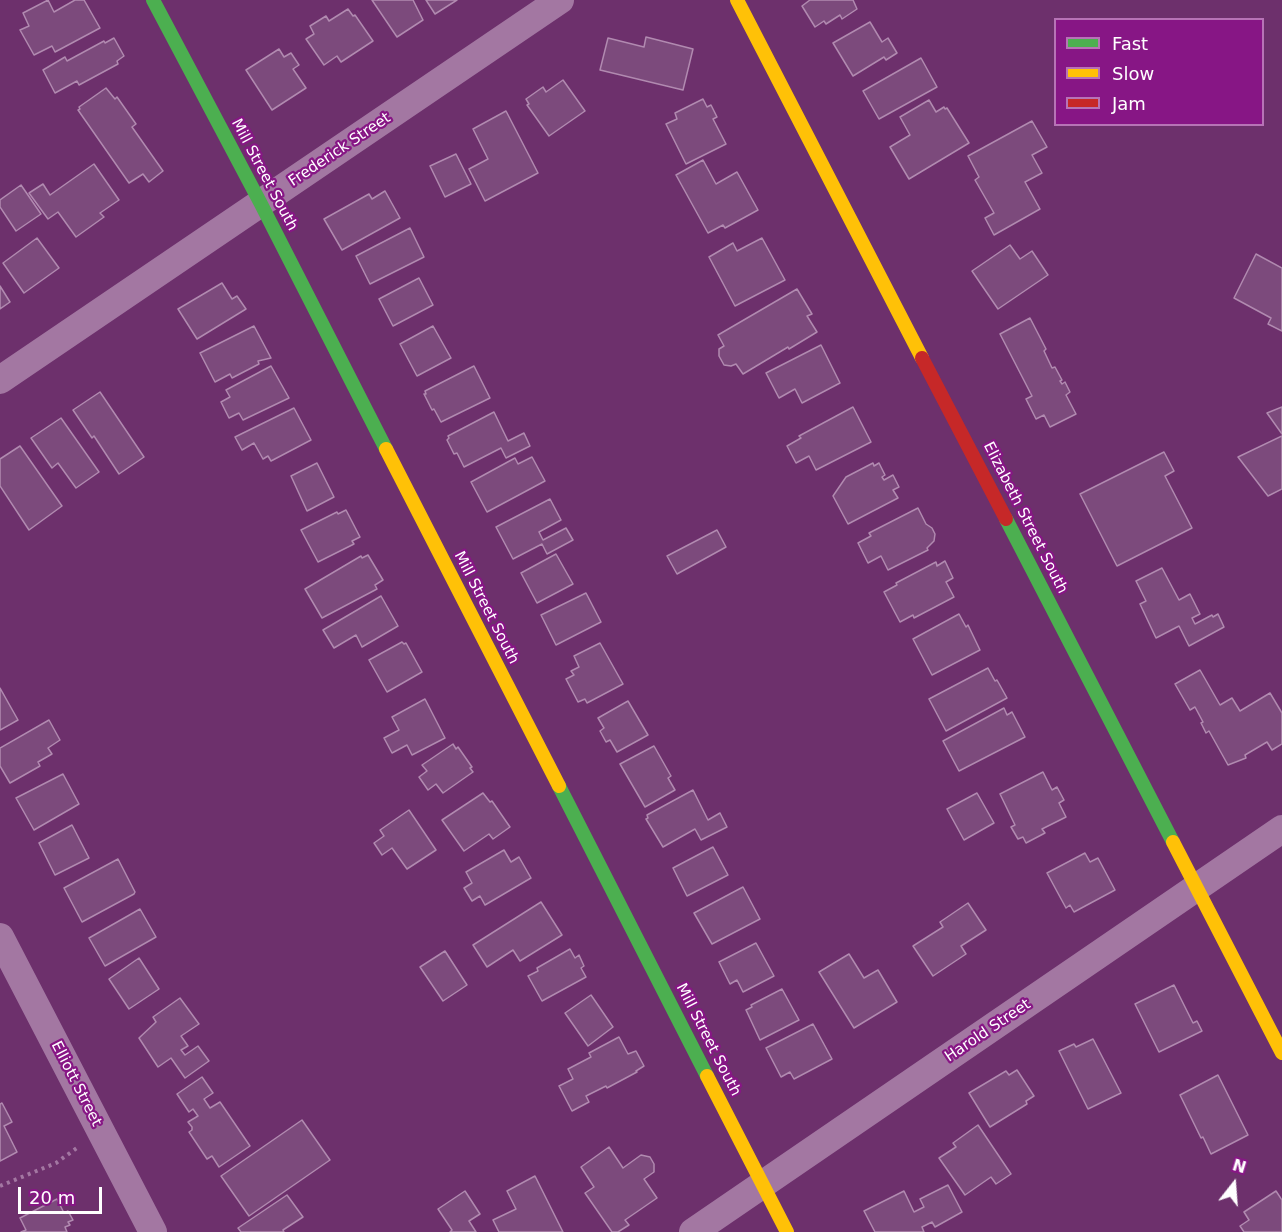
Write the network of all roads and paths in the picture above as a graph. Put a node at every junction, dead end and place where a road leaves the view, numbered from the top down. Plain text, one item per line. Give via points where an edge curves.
1 (153, 0) edge
2 (560, 0) edge
3 (737, 0) edge
4 (261, 204) junction
5 (0, 380) edge
6 (1282, 829) edge
7 (1198, 887) junction
8 (0, 937) edge
9 (1282, 1053) edge
10 (101, 1132) junction
11 (763, 1185) junction
12 (0, 1186) edge
13 (153, 1232) edge
14 (693, 1232) edge
15 (787, 1232) edge

1 - 4 street, Mill Street South
2 - 4 street, Frederick Street
3 - 7 street, Elizabeth Street South
4 - 5 street, Frederick Street
4 - 11 street, Mill Street South
6 - 7 street, Harold Street
7 - 9 street, Elizabeth Street South
7 - 11 street, Harold Street
8 - 10 street, Elliott Street
10 - 12 path via 56,1163
10 - 13 street, Elliott Street
11 - 14 street, Harold Street
11 - 15 street, Mill Street South

